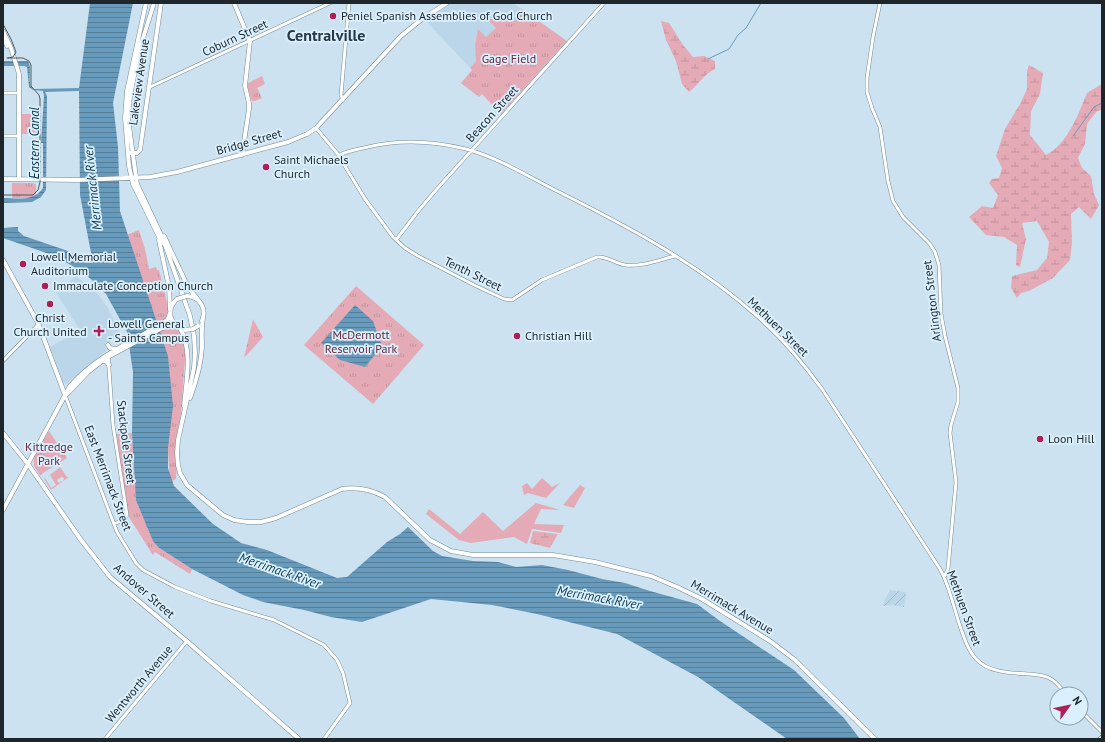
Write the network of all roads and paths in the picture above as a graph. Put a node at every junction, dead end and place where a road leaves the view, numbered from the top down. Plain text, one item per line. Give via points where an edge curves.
1 (146, 3) edge
2 (154, 3) edge
3 (160, 3) edge
4 (234, 3) edge
5 (330, 3) edge
6 (349, 3) edge
7 (448, 3) edge
8 (604, 3) edge
9 (880, 3) edge
10 (3, 31) edge
11 (3, 37) edge
12 (250, 41) junction
13 (12, 53) junction
14 (148, 88) junction
15 (3, 93) edge
16 (19, 94) junction
17 (343, 100) junction
18 (316, 128) junction
19 (3, 136) edge
20 (18, 136) junction
21 (471, 151) junction
22 (130, 154) junction
23 (242, 154) junction
24 (339, 155) junction
25 (149, 177) junction
26 (134, 178) junction
27 (3, 179) edge
28 (19, 179) junction
29 (140, 190) junction
30 (156, 222) junction
31 (157, 232) junction
32 (396, 240) junction
33 (675, 256) junction
34 (3, 260) edge
35 (199, 301) junction
36 (170, 312) junction
37 (203, 318) junction
38 (38, 325) junction
39 (162, 326) junction
40 (178, 327) junction
41 (108, 345) dead end
42 (122, 347) junction
43 (115, 349) junction
44 (108, 355) junction
45 (3, 361) edge
46 (102, 361) junction
47 (109, 365) junction
48 (60, 380) junction
49 (72, 383) junction
50 (65, 395) junction
51 (183, 417) junction
52 (3, 433) edge
53 (28, 464) junction
54 (3, 510) edge
55 (114, 524) junction
56 (948, 567) junction
57 (942, 572) junction
58 (944, 577) junction
59 (187, 641) junction
60 (1059, 686) edge
61 (1089, 719) edge
62 (1102, 732) edge
63 (105, 739) edge
64 (298, 739) edge
65 (324, 739) edge
66 (875, 739) edge

1 - 22 main road via 126,101 125,118
2 - 22 main road via 140,46 129,99
3 - 14 main road, Lakeview Avenue
4 - 12 main road
5 - 12 street, Coburn Street
6 - 17 street
7 - 17 main road, Bridge Street via 401,36
8 - 21 street, Beacon Street
9 - 56 street, Arlington Street via 872,43 867,92 880,127 893,201 903,217 930,244 938,260 941,314 958,388 958,402 950,433 956,478
10 - 13 main road
11 - 13 main road
12 - 14 street, Coburn Street
12 - 23 main road via 245,86 249,109
13 - 16 main road via 17,67
14 - 22 main road, Lakeview Avenue via 140,150
15 - 16 street
16 - 20 main road
17 - 18 main road, Bridge Street
18 - 23 main road, Bridge Street via 288,142
18 - 24 street, Tenth Street
19 - 20 street
20 - 28 main road
21 - 24 street, Methuen Street via 432,143 404,142 374,145
21 - 32 street, Beacon Street
21 - 33 street, Methuen Street via 503,162 640,234
22 - 26 main road
23 - 25 main road, Bridge Street
24 - 32 street, Tenth Street via 366,200
25 - 26 main road, Bridge Street
25 - 29 main road via 141,183
26 - 28 main road, Bridge Street
26 - 29 main road
26 - 31 main road via 138,194
27 - 28 main road, Bridge Street
29 - 30 main road
30 - 35 main road via 188,287
30 - 51 main road via 188,311 194,336 194,368
31 - 36 main road via 169,283
31 - 51 main road via 188,317 191,333 192,363
32 - 33 street, Tenth Street via 425,260 509,300 542,280 599,257 636,265
33 - 57 street, Methuen Street via 707,276 758,317 808,369
34 - 38 main road, East Merrimack Street
35 - 36 main road, bridge via 187,296 177,299
35 - 37 main road via 204,309
36 - 39 main road
36 - 40 main road
37 - 40 main road, bridge via 193,329 185,330
37 - 51 main road via 199,366
38 - 45 street
38 - 48 main road, East Merrimack Street
39 - 40 main road
39 - 42 main road
40 - 51 main road via 185,339 187,357
41 - 43 main road
42 - 43 main road
42 - 44 main road
43 - 44 main road
44 - 46 main road
44 - 47 street, Stackpole Street
44 - 49 main road via 90,366
46 - 47 main road
46 - 50 main road
47 - 55 street, Stackpole Street via 113,425 127,515 124,520
48 - 49 main road via 66,386
48 - 50 main road, East Merrimack Street
49 - 50 main road
50 - 53 main road
50 - 55 street, East Merrimack Street
51 - 66 main road, Merrimack Avenue via 177,453 180,474 193,490 228,517 247,522 266,521 342,489 363,489 385,497 430,540 451,551 473,555 553,555 651,576 702,599 779,648 814,677
52 - 53 main road, Andover Street
53 - 54 main road
53 - 59 main road, Andover Street via 80,540 107,573
55 - 65 street, East Merrimack Street via 121,540 143,570 175,587 211,601 274,620 324,645 337,660 343,673 350,703
56 - 57 street
56 - 58 street, Arlington Street
57 - 58 street, Methuen Street
58 - 60 street, Methuen Street via 967,646 978,661 997,670 1041,675
59 - 63 street, Wentworth Avenue
59 - 64 main road, Andover Street
61 - 62 street

